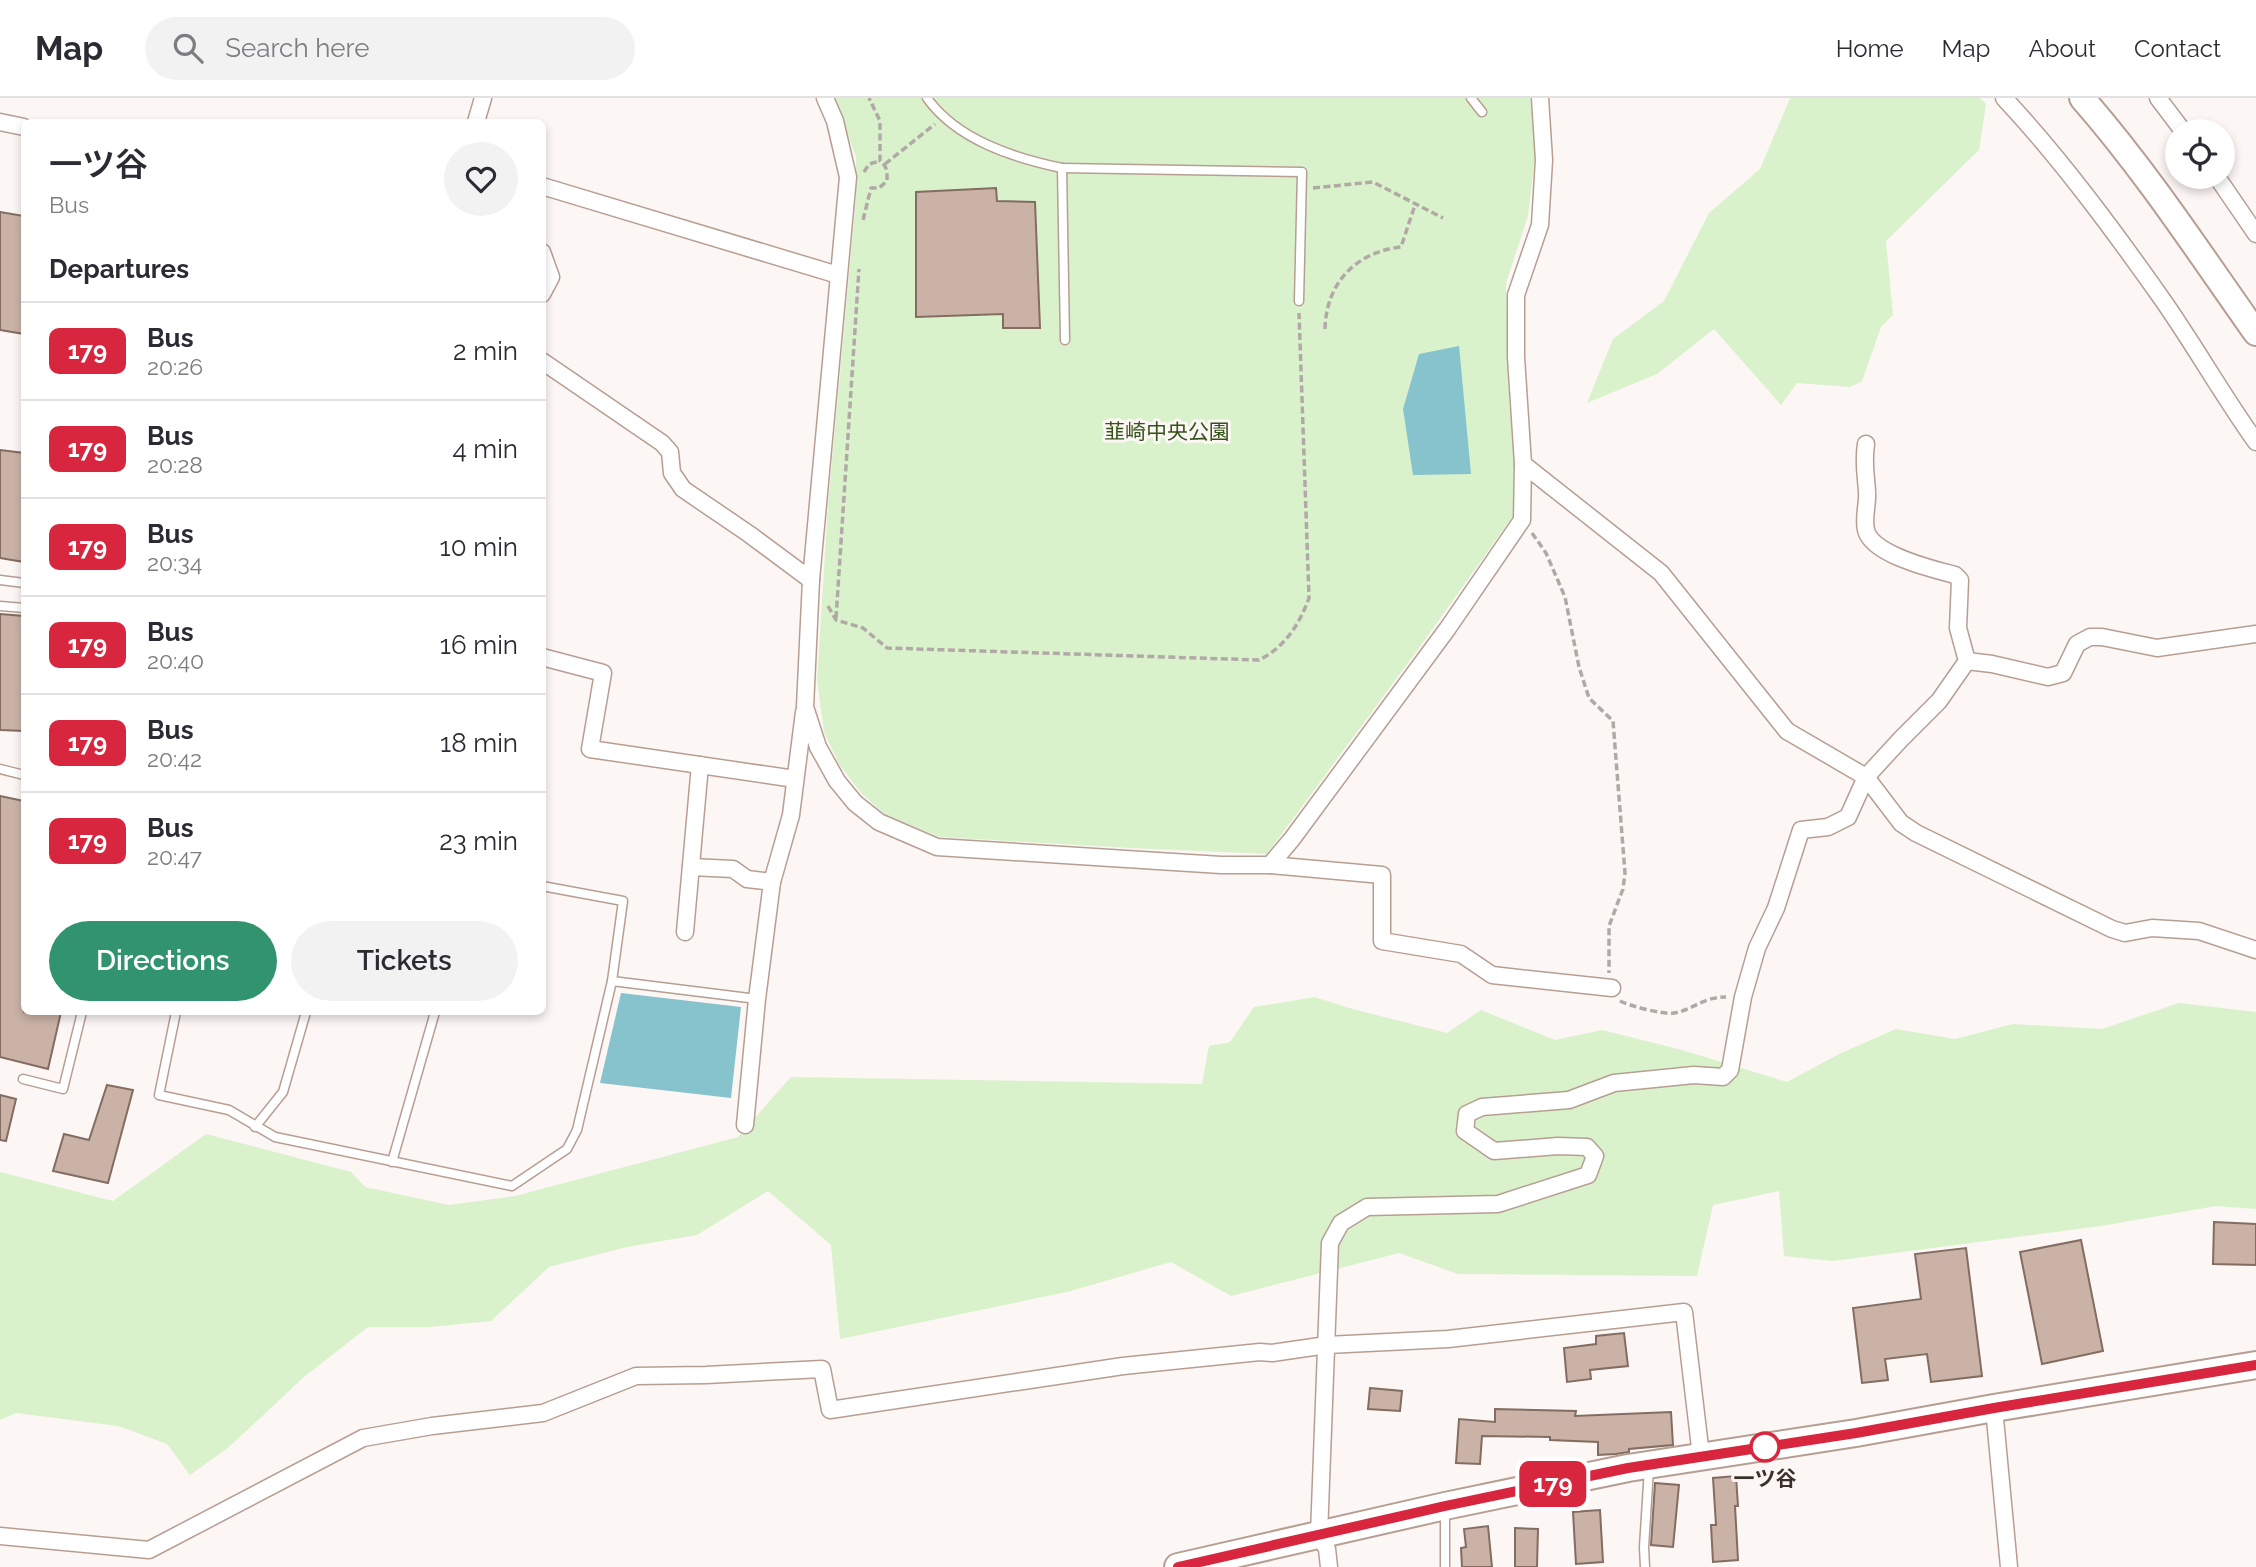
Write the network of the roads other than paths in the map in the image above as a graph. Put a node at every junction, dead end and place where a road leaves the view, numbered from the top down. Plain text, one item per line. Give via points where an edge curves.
1 (483, 98) edge
2 (825, 98) edge
3 (927, 98) edge
4 (1471, 98) edge
5 (1540, 98) edge
6 (2004, 98) edge
7 (2082, 98) edge
8 (2158, 98) edge
9 (1482, 112) dead end
10 (477, 119) edge
11 (2174, 119) edge
12 (0, 122) edge
13 (21, 126) edge
14 (1062, 168) junction
15 (546, 187) edge
16 (2225, 189) edge
17 (2256, 234) edge
18 (546, 263) edge
19 (838, 275) junction
20 (546, 286) edge
21 (1299, 301) road end
22 (2256, 333) edge
23 (1065, 340) dead end
24 (546, 364) edge
25 (2256, 442) edge
26 (1866, 444) dead end
27 (1523, 464) junction
28 (0, 580) edge
29 (811, 580) junction
30 (21, 583) edge
31 (0, 606) edge
32 (21, 608) edge
33 (2256, 635) edge
34 (546, 658) edge
35 (1966, 661) junction
36 (805, 707) junction
37 (700, 765) junction
38 (0, 769) edge
39 (21, 774) edge
40 (1866, 778) junction
41 (796, 779) junction
42 (1292, 839) junction
43 (1270, 865) junction
44 (691, 867) junction
45 (1297, 868) junction
46 (772, 882) junction
47 (546, 887) edge
48 (685, 932) dead end
49 (2256, 950) edge
50 (612, 981) junction
51 (1612, 988) road end
52 (757, 999) junction
53 (81, 1015) edge
54 (175, 1015) edge
55 (305, 1015) edge
56 (434, 1015) edge
57 (23, 1079) dead end
58 (746, 1125) dead end
59 (255, 1127) junction
60 (392, 1161) junction
61 (1327, 1345) junction
62 (2256, 1365) edge
63 (1994, 1408) junction
64 (1701, 1457) junction
65 (1649, 1466) junction
66 (1445, 1506) junction
67 (1320, 1535) junction
68 (0, 1536) edge
69 (1182, 1566) edge
70 (1329, 1567) edge
71 (1445, 1567) edge
72 (1645, 1567) edge
73 (2009, 1567) edge

1 - 10 street
2 - 19 street via 848,177
3 - 14 lane via 943,117 986,144 1024,160
4 - 9 lane
5 - 27 street via 1544,160 1540,225 1516,295
6 - 25 street via 2053,153 2163,301
7 - 22 main road via 2111,131
8 - 11 street
12 - 13 street
14 - 21 lane via 1302,172
14 - 23 lane
15 - 19 street
16 - 17 street
18 - 20 street via 551,276
19 - 29 street
24 - 29 street via 662,443 683,489
26 - 35 street via 1866,530 1872,540 1901,560 1960,580 1958,628
27 - 40 street via 1661,573 1787,732
27 - 42 street via 1522,520
28 - 30 lane
29 - 36 street
31 - 32 lane
33 - 35 street via 2157,648 2090,637 2077,644 2063,673 2048,677
34 - 37 street via 603,673 590,748
35 - 40 street via 1939,701
36 - 41 street
36 - 43 street via 818,747 855,803 879,822 937,847
37 - 41 street
37 - 44 street
38 - 39 lane
40 - 49 street via 1901,823 1916,833 2112,929 2125,933 2152,928 2199,931
40 - 61 street via 1848,817 1828,827 1801,830 1776,908 1757,948 1730,1070 1723,1077 1694,1075 1614,1083 1569,1100 1482,1107 1467,1114 1465,1131 1494,1151 1587,1147 1595,1156 1588,1175 1498,1204 1367,1208 1341,1223 1330,1243
41 - 46 street
42 - 43 street
42 - 45 street
43 - 45 street
44 - 46 street via 733,869 747,879
44 - 48 street
45 - 51 street via 1382,875 1382,941 1461,954 1492,975
46 - 52 street
47 - 50 lane via 623,901
50 - 52 lane
50 - 60 lane via 577,1130 567,1149 512,1186
52 - 58 street
53 - 57 lane via 63,1089
54 - 59 lane via 159,1095 229,1110
55 - 59 lane via 283,1092
56 - 60 lane
59 - 60 lane via 275,1138
61 - 64 street via 1448,1339 1684,1312
61 - 67 street
61 - 68 street via 1123,1366 830,1410 822,1369 636,1377 543,1413 363,1438 149,1550
62 - 63 highway
63 - 64 highway
63 - 73 street
64 - 65 highway
65 - 66 highway
65 - 72 lane
66 - 67 highway
66 - 71 lane
67 - 69 highway
67 - 70 street

